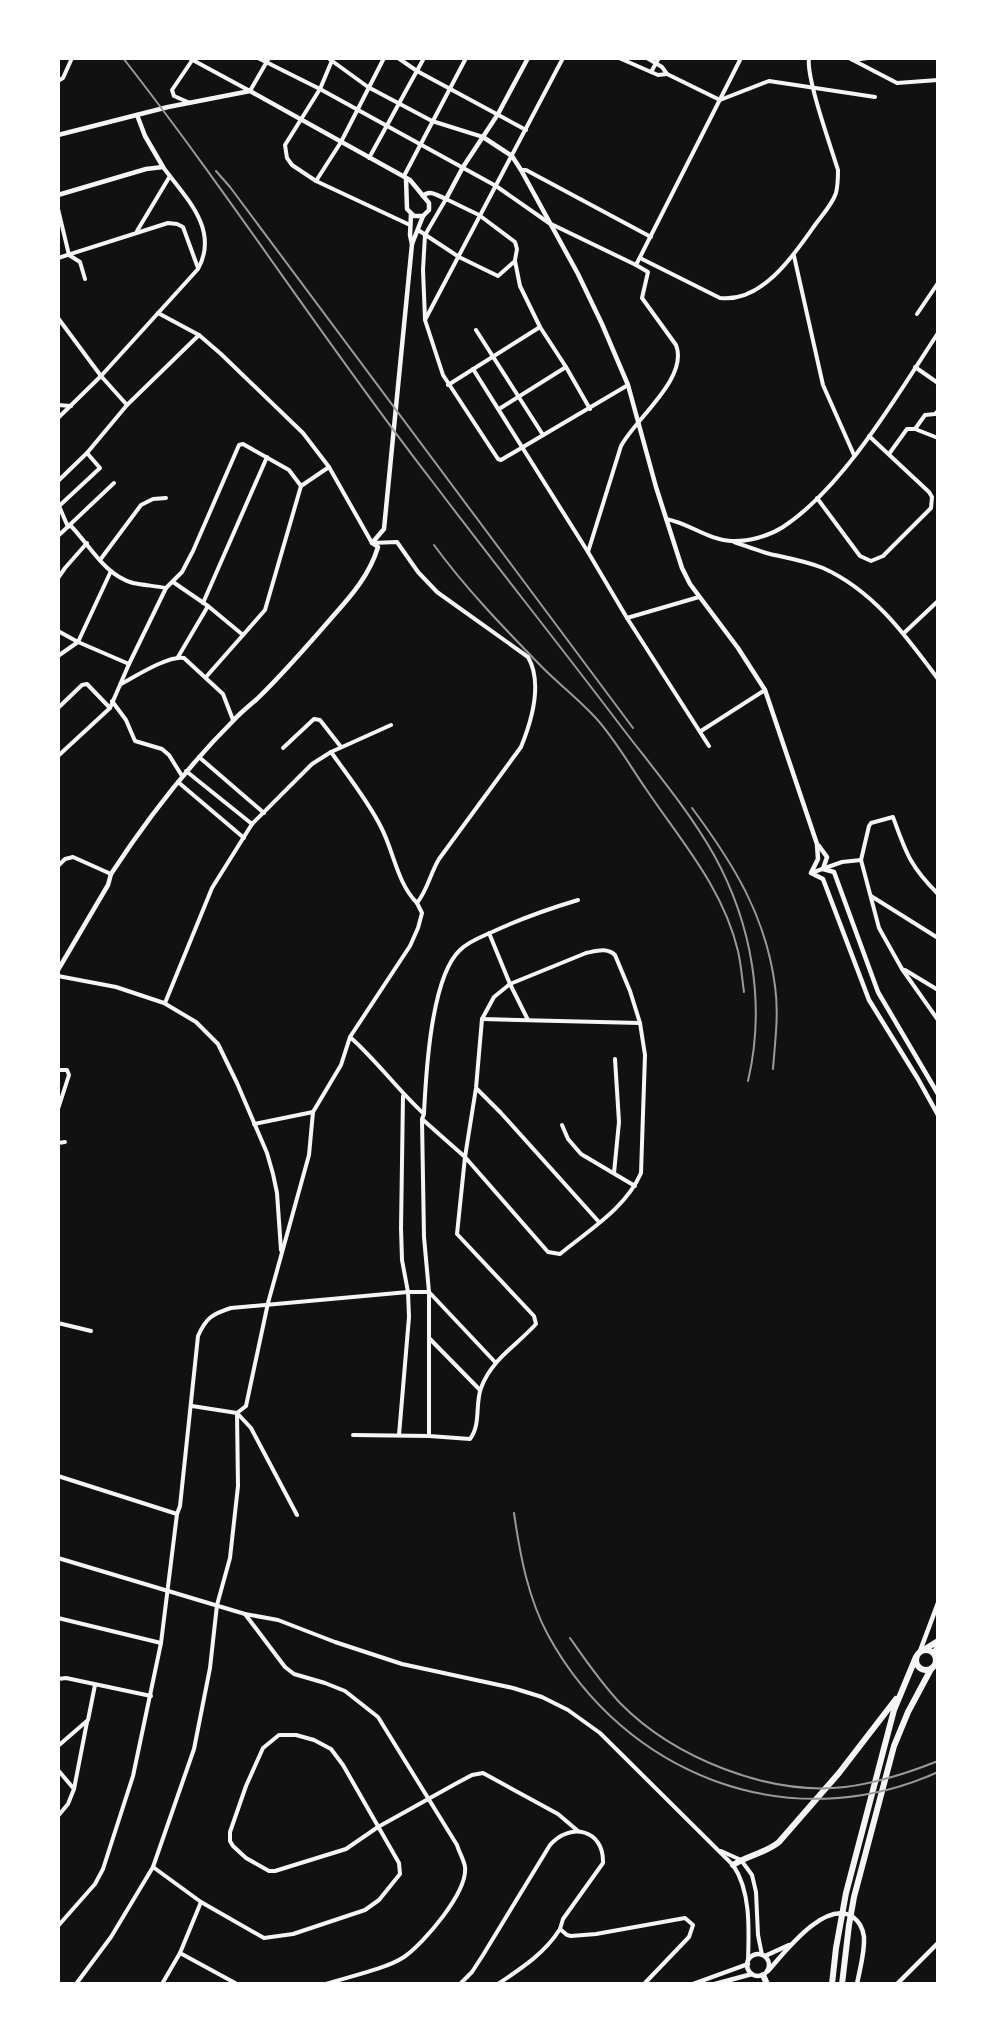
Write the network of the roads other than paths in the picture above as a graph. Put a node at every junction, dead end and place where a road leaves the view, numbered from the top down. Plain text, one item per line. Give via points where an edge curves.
1 (72, 58) edge
2 (258, 58) edge
3 (384, 58) edge
4 (398, 58) edge
5 (423, 58) edge
6 (466, 58) edge
7 (528, 58) edge
8 (563, 58) edge
9 (619, 58) edge
10 (647, 58) edge
11 (659, 58) edge
12 (741, 58) edge
13 (809, 58) edge
14 (868, 58) edge
15 (192, 59) edge
16 (331, 59) edge
17 (850, 59) edge
18 (268, 61) edge
19 (656, 64) junction
20 (417, 71) junction
21 (651, 72) junction
22 (667, 74) junction
23 (938, 80) edge
24 (58, 81) edge
25 (368, 87) junction
26 (814, 88) junction
27 (320, 89) junction
28 (450, 89) junction
29 (250, 91) junction
30 (875, 97) dead end
31 (720, 99) junction
32 (190, 103) junction
33 (399, 103) junction
34 (357, 110) junction
35 (498, 114) junction
36 (137, 115) junction
37 (303, 119) junction
38 (432, 121) junction
39 (387, 127) junction
40 (526, 130) junction
41 (58, 135) edge
42 (483, 137) junction
43 (341, 141) junction
44 (422, 146) junction
45 (512, 156) junction
46 (369, 158) junction
47 (163, 166) junction
48 (463, 168) junction
49 (521, 170) junction
50 (170, 176) junction
51 (405, 177) junction
52 (316, 181) junction
53 (496, 186) junction
54 (58, 195) edge
55 (416, 196) junction
56 (446, 199) junction
57 (58, 209) edge
58 (411, 214) junction
59 (479, 215) junction
60 (423, 216) junction
61 (549, 223) junction
62 (410, 225) junction
63 (418, 230) junction
64 (137, 231) junction
65 (425, 235) junction
66 (651, 237) junction
67 (412, 244) junction
68 (69, 255) junction
69 (794, 255) junction
70 (459, 257) junction
71 (58, 258) edge
72 (640, 258) junction
73 (515, 261) junction
74 (636, 265) junction
75 (198, 269) junction
76 (85, 279) dead end
77 (938, 283) edge
78 (158, 313) junction
79 (917, 314) dead end
80 (58, 318) edge
81 (425, 320) junction
82 (540, 327) junction
83 (476, 330) dead end
84 (938, 333) edge
85 (199, 335) junction
86 (494, 357) junction
87 (566, 367) junction
88 (915, 368) junction
89 (473, 369) junction
90 (101, 376) junction
91 (938, 383) edge
92 (448, 385) junction
93 (628, 385) junction
94 (518, 396) junction
95 (58, 405) edge
96 (127, 405) junction
97 (71, 406) junction
98 (498, 409) junction
99 (590, 409) junction
100 (938, 411) edge
101 (58, 418) edge
102 (639, 423) junction
103 (915, 429) junction
104 (543, 435) junction
105 (869, 436) junction
106 (938, 438) edge
107 (523, 447) junction
108 (88, 452) junction
109 (889, 454) junction
110 (854, 455) junction
111 (267, 457) junction
112 (329, 467) junction
113 (58, 481) edge
114 (114, 483) dead end
115 (302, 486) junction
116 (166, 498) dead end
117 (817, 498) junction
118 (59, 506) edge
119 (666, 519) junction
120 (69, 526) junction
121 (58, 536) edge
122 (731, 541) junction
123 (87, 543) junction
124 (372, 543) junction
125 (588, 552) junction
126 (100, 561) junction
127 (111, 571) junction
128 (58, 578) edge
129 (173, 582) junction
130 (166, 588) junction
131 (699, 597) junction
132 (203, 603) junction
133 (936, 604) edge
134 (208, 606) junction
135 (627, 618) junction
136 (58, 631) edge
137 (904, 633) junction
138 (243, 635) junction
139 (78, 642) junction
140 (58, 656) edge
141 (178, 657) junction
142 (129, 664) junction
143 (206, 677) junction
144 (938, 680) edge
145 (120, 684) junction
146 (765, 690) junction
147 (112, 701) junction
148 (58, 708) edge
149 (110, 708) junction
150 (233, 720) junction
151 (391, 725) dead end
152 (701, 731) junction
153 (709, 746) dead end
154 (342, 747) junction
155 (283, 748) dead end
156 (331, 752) junction
157 (58, 756) edge
158 (199, 757) junction
159 (186, 771) junction
160 (182, 777) junction
161 (177, 782) junction
162 (264, 813) junction
163 (252, 824) junction
164 (244, 838) junction
165 (818, 844) junction
166 (861, 860) junction
167 (58, 866) edge
168 (823, 869) junction
169 (811, 873) junction
170 (111, 874) junction
171 (938, 894) edge
172 (871, 896) junction
173 (578, 900) dead end
174 (417, 903) junction
175 (489, 933) junction
176 (938, 938) edge
177 (902, 969) junction
178 (58, 970) edge
179 (58, 976) edge
180 (510, 984) junction
181 (938, 990) edge
182 (165, 1003) junction
183 (482, 1019) junction
184 (528, 1020) junction
185 (938, 1020) edge
186 (640, 1023) junction
187 (351, 1037) junction
188 (615, 1059) dead end
189 (58, 1070) edge
190 (476, 1088) junction
191 (938, 1094) edge
192 (403, 1095) junction
193 (58, 1109) edge
194 (313, 1112) junction
195 (424, 1114) junction
196 (938, 1115) edge
197 (422, 1119) junction
198 (254, 1124) junction
199 (562, 1125) dead end
200 (65, 1142) dead end
201 (58, 1143) edge
202 (465, 1157) junction
203 (614, 1173) junction
204 (635, 1186) junction
205 (599, 1222) junction
206 (281, 1253) junction
207 (408, 1292) junction
208 (429, 1292) junction
209 (268, 1304) junction
210 (58, 1323) edge
211 (91, 1331) dead end
212 (428, 1338) junction
213 (495, 1362) junction
214 (480, 1390) junction
215 (192, 1406) junction
216 (237, 1413) junction
217 (353, 1435) dead end
218 (399, 1436) junction
219 (429, 1436) junction
220 (58, 1476) edge
221 (177, 1514) junction
222 (297, 1515) dead end
223 (58, 1558) edge
224 (168, 1590) junction
225 (938, 1603) edge
226 (217, 1605) junction
227 (245, 1614) junction
228 (58, 1618) edge
229 (938, 1642) edge
230 (161, 1643) junction
231 (923, 1650) junction
232 (934, 1653) junction
233 (916, 1658) junction
234 (937, 1662) edge
235 (931, 1669) junction
236 (58, 1679) edge
237 (95, 1685) junction
238 (151, 1696) junction
239 (899, 1696) junction
240 (88, 1720) junction
241 (58, 1746) edge
242 (58, 1770) edge
243 (75, 1789) junction
244 (429, 1799) junction
245 (58, 1816) edge
246 (378, 1827) junction
247 (578, 1831) junction
248 (720, 1850) junction
249 (741, 1860) junction
250 (733, 1865) junction
251 (153, 1867) junction
252 (201, 1902) junction
253 (58, 1926) edge
254 (561, 1929) junction
255 (794, 1943) junction
256 (938, 1943) edge
257 (180, 1953) junction
258 (763, 1955) junction
259 (748, 1962) junction
260 (765, 1973) junction
261 (752, 1974) junction
262 (76, 1983) edge
263 (162, 1983) edge
264 (237, 1983) edge
265 (326, 1983) edge
266 (460, 1983) edge
267 (498, 1983) edge
268 (644, 1983) edge
269 (693, 1983) edge
270 (715, 1983) edge
271 (767, 1983) edge
272 (832, 1983) edge
273 (842, 1983) edge
274 (857, 1983) edge
275 (897, 1983) edge

1 - 24 street
2 - 18 street
3 - 25 street
4 - 20 street
5 - 20 street
6 - 28 street
7 - 35 street
8 - 40 street
9 - 21 street
10 - 19 street
11 - 19 street
12 - 31 street
13 - 26 street
14 - 17 street
15 - 29 street
15 - 32 street via 172,90 174,96
16 - 25 street
16 - 27 street
17 - 23 street via 897,83
18 - 27 street
18 - 29 street
19 - 21 street
19 - 22 street
20 - 28 street
20 - 33 street
21 - 22 street
22 - 31 street
25 - 33 street
25 - 34 street
26 - 30 street
26 - 31 street via 768,81
26 - 69 street via 838,170 838,184 835,196
27 - 34 street
27 - 37 street
28 - 35 street
28 - 38 street
29 - 32 street
29 - 37 street
31 - 66 street
32 - 36 street
33 - 38 street
33 - 39 street
34 - 39 street
34 - 43 street
35 - 40 street
35 - 42 street
36 - 41 street
36 - 47 street
37 - 43 street
37 - 52 street via 285,145 287,158
38 - 42 street
38 - 44 street
39 - 44 street
39 - 46 street
40 - 45 street
42 - 45 street
42 - 48 street
43 - 46 street
43 - 52 street
44 - 48 street
44 - 51 street
45 - 49 street
45 - 53 street
46 - 51 street
47 - 50 street
47 - 54 street
48 - 53 street
48 - 56 street
49 - 61 street
49 - 66 street
50 - 64 street
50 - 75 street via 192,204 205,238 204,257
51 - 55 street
51 - 55 street via 413,183
52 - 62 street
53 - 59 street
53 - 61 street
55 - 56 street via 431,193
55 - 58 street via 407,209
55 - 60 street via 428,201
56 - 59 street
56 - 65 street
57 - 68 street
58 - 60 street
58 - 62 street
59 - 70 street
59 - 73 street via 515,242
60 - 63 street
61 - 74 street
61 - 93 street via 583,284
62 - 67 street
63 - 65 street
63 - 67 street
64 - 68 street
64 - 75 street via 168,223 183,227
65 - 70 street
65 - 81 street
66 - 72 street
67 - 124 street via 384,529
68 - 71 street
68 - 76 street via 80,262
69 - 72 street via 757,288 731,299 720,298
69 - 110 street via 823,385
70 - 73 street via 498,276
70 - 81 street
72 - 74 street
73 - 82 street via 520,286
74 - 102 street via 648,272 642,298 678,353 669,382
75 - 78 street
77 - 79 street
78 - 85 street
78 - 90 street
80 - 90 street
81 - 92 street
82 - 86 street
82 - 87 street
83 - 86 street
84 - 88 street
85 - 96 street
85 - 112 street via 303,433
86 - 89 street
86 - 94 street
87 - 94 street
87 - 99 street
88 - 91 street
88 - 105 street
89 - 92 street
89 - 98 street
90 - 96 street
90 - 97 street
92 - 107 street via 498,459 504,460
93 - 99 street
93 - 102 street
94 - 98 street
94 - 104 street
95 - 97 street
96 - 108 street
97 - 101 street
98 - 107 street
99 - 104 street
100 - 103 street via 925,415
102 - 119 street
102 - 125 street via 621,446
103 - 106 street
103 - 109 street via 905,431
104 - 107 street
105 - 109 street
105 - 110 street
107 - 125 street
108 - 113 street
108 - 118 street via 100,468
109 - 117 street via 929,492 933,503 877,560 860,556
110 - 117 street
111 - 115 street via 290,470
111 - 129 street via 239,445 193,551
111 - 132 street
112 - 115 street
112 - 124 street
114 - 120 street
115 - 138 street via 265,610
116 - 126 street via 141,504
117 - 122 street via 775,531
118 - 120 street
119 - 122 street
119 - 131 street via 682,568
120 - 121 street
120 - 123 street
122 - 137 street via 824,569 878,605
123 - 126 street
123 - 128 street
124 - 150 street via 378,547 375,559 345,602 306,648
124 - 174 street via 396,542 437,591 528,657 536,681 521,747 439,859 428,889
125 - 135 street
126 - 127 street
127 - 130 street via 133,583
127 - 139 street
129 - 130 street
129 - 132 street
130 - 142 street
131 - 135 street
131 - 146 street
132 - 134 street
133 - 137 street
134 - 138 street
134 - 141 street
135 - 152 street
136 - 139 street
137 - 144 street
138 - 143 street
139 - 140 street
139 - 142 street
141 - 143 street
141 - 145 street
142 - 145 street
143 - 150 street via 223,694
145 - 147 street
146 - 152 street
146 - 165 street
147 - 149 street
147 - 160 street via 135,741 162,748
148 - 149 street via 86,684
149 - 157 street
150 - 158 street
151 - 154 street
152 - 153 street
154 - 155 street via 320,720 314,719
154 - 156 street
156 - 162 street via 312,764
156 - 174 street via 381,826 401,879
158 - 159 street
158 - 162 street
159 - 160 street
159 - 163 street
160 - 161 street
161 - 164 street
161 - 170 street
162 - 163 street
163 - 164 street
164 - 182 street via 212,888
165 - 168 street via 827,857
165 - 169 street via 818,859
166 - 168 street
166 - 171 street via 871,823 893,818 907,856
166 - 172 street
167 - 170 street via 73,857
168 - 169 street
168 - 191 street via 834,872 878,992
169 - 196 street via 823,879 869,1000
170 - 178 street
172 - 176 street
172 - 177 street via 879,928
173 - 175 street
174 - 187 street via 422,913 410,946
175 - 180 street
175 - 195 street via 459,950 441,986
177 - 181 street
177 - 185 street
179 - 182 street via 116,987
180 - 183 street via 494,997
180 - 184 street
180 - 186 street via 586,952 612,952
182 - 198 street via 196,1022 218,1044
183 - 184 street
183 - 190 street
184 - 186 street
186 - 204 street via 645,1055 643,1157
187 - 192 street
187 - 194 street via 341,1065
188 - 203 street via 619,1122
189 - 193 street via 67,1070 69,1075
190 - 202 street
190 - 205 street
192 - 195 street
192 - 207 street via 401,1228
194 - 198 street
194 - 206 street via 309,1155
195 - 197 street
197 - 202 street
197 - 208 street
198 - 206 street via 277,1193
199 - 203 street via 581,1154
200 - 201 street
202 - 205 street via 548,1252 560,1254
202 - 213 street via 457,1234 536,1322
203 - 204 street
204 - 205 street
206 - 209 street
207 - 208 street
207 - 209 street
207 - 218 street
208 - 212 street
208 - 213 street
209 - 215 street via 231,1308 205,1321 198,1336
209 - 216 street via 246,1406
210 - 211 street
212 - 214 street
212 - 219 street
213 - 214 street
214 - 219 street via 476,1428 470,1439
215 - 216 street
215 - 221 street
216 - 222 street via 251,1428
216 - 226 street via 238,1486 230,1558
217 - 218 street
218 - 219 street
220 - 221 street
221 - 224 street
223 - 224 street
224 - 226 street
224 - 230 street
225 - 231 street
226 - 227 street
226 - 251 street via 210,1668 194,1749
227 - 244 street via 294,1674 345,1691 378,1717
227 - 248 street via 278,1620 402,1664 542,1697 600,1733
228 - 230 street
229 - 231 main road
229 - 232 street
230 - 238 street
231 - 232 main road
231 - 233 main road
232 - 234 main road
233 - 235 main road via 919,1667
233 - 239 main road
234 - 235 main road
235 - 273 main road via 894,1746 854,1897
236 - 237 street
237 - 238 street
237 - 240 street
238 - 253 street via 133,1776 103,1869 95,1884
239 - 249 main road via 776,1845
239 - 272 main road via 846,1893
240 - 241 street
240 - 243 street
242 - 243 street
243 - 245 street
244 - 246 street
244 - 247 street via 483,1773 558,1814
244 - 265 street via 457,1845 465,1869 460,1888 436,1924 403,1958
246 - 246 street via 331,1749 296,1735 279,1735 263,1748 230,1832 230,1841 246,1858 275,1871 346,1849
246 - 252 street via 399,1863 400,1874 379,1900 364,1910 293,1934 264,1938
247 - 254 street via 598,1842 603,1863 563,1919
247 - 266 street via 561,1835 550,1845 472,1972
248 - 249 street
248 - 250 street
249 - 250 main road
249 - 258 street via 755,1884 756,1924
250 - 259 street via 745,1891
251 - 252 street
251 - 262 street via 111,1937
252 - 257 street
254 - 267 street via 552,1943
254 - 268 street via 571,1936 688,1919 693,1925 689,1936
255 - 258 street
255 - 260 street
255 - 274 street via 831,1914 843,1913 855,1919 864,1938
256 - 275 street
257 - 263 street
257 - 264 street
258 - 259 street via 753,1956
258 - 260 street via 769,1964
259 - 261 street
259 - 269 street
260 - 261 street
260 - 271 main road
261 - 270 street

